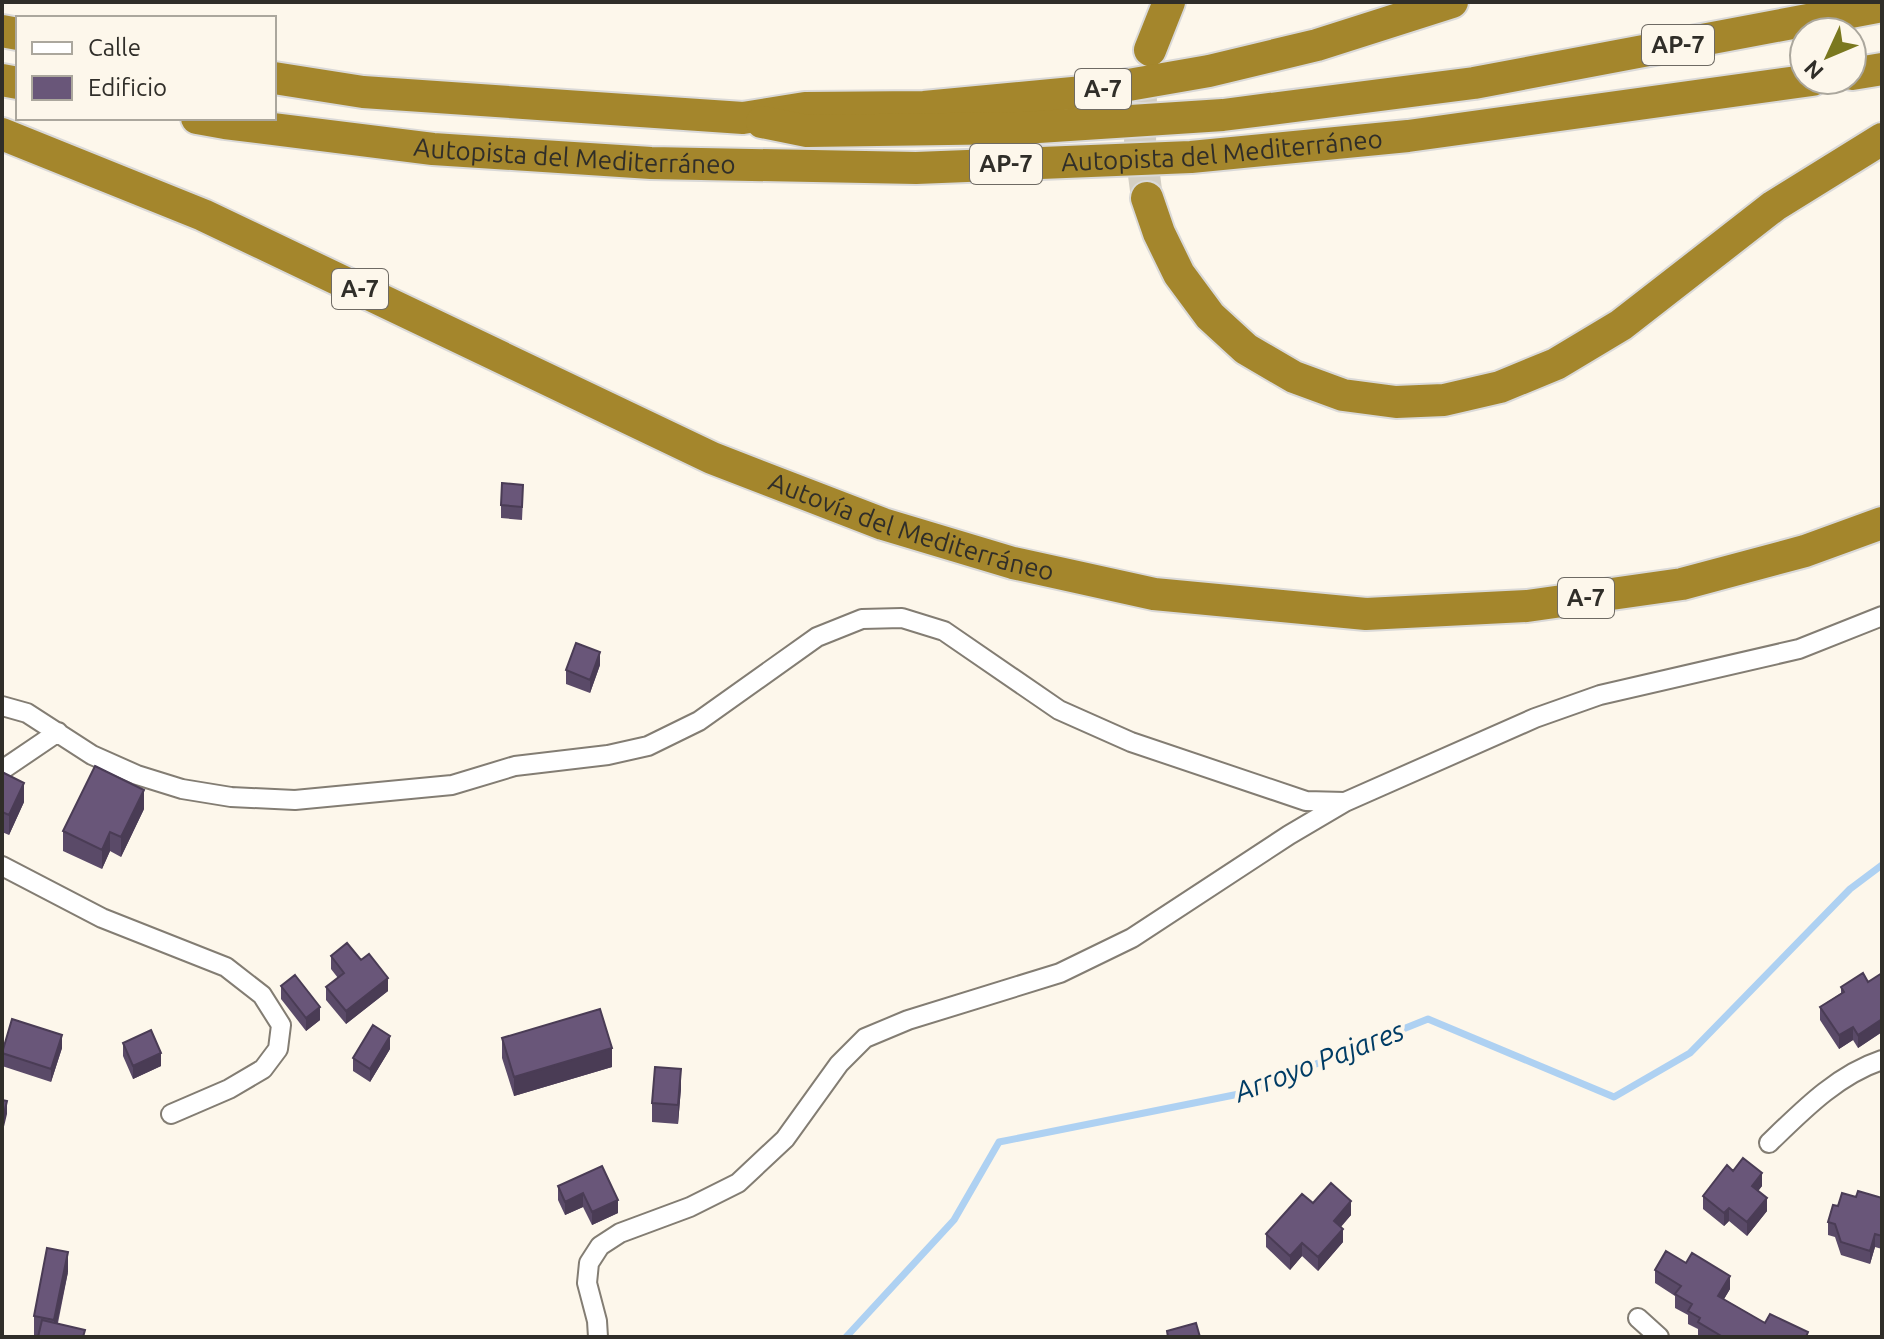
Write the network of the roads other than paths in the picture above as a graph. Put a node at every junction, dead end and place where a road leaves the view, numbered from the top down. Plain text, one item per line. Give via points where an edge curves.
1 (1169, 2) edge
2 (1452, 2) edge
3 (1882, 6) edge
4 (1150, 50) tunnel mouth
5 (276, 78) edge
6 (1788, 83) edge
7 (743, 118) junction
8 (208, 120) edge
9 (2, 134) edge
10 (1882, 139) edge
11 (1147, 198) tunnel mouth
12 (1882, 523) edge
13 (1882, 616) edge
14 (2, 706) edge
15 (58, 732) junction
16 (2, 770) edge
17 (1345, 802) junction
18 (2, 866) edge
19 (1882, 1060) edge
20 (171, 1114) dead end
21 (1769, 1143) dead end
22 (1638, 1318) dead end
23 (598, 1337) edge
24 (1659, 1337) edge

1 - 4 highway
2 - 7 highway, A-7 via 1317,45 1094,91 924,107 805,108
3 - 7 highway, Autopista del Mediterráneo / AP-7 via 1474,83 1223,115 1023,128 807,131
5 - 7 highway, A-7 via 363,92
6 - 8 highway, Autopista del Mediterráneo / AP-7 via 1408,136 1191,157 916,168 651,163 433,149
9 - 12 highway, Autovía del Mediterráneo / A-7 via 203,215 712,458 883,524 1013,563 1154,594 1366,614 1527,606 1682,584 1805,551
10 - 11 highway via 1774,206 1621,325 1556,364 1500,387 1444,400 1396,402 1343,395 1294,377 1246,349 1210,316 1179,274
13 - 17 street via 1799,649 1600,695
14 - 15 street via 27,713
15 - 16 street
15 - 17 street via 137,775 231,797 295,800 452,785 515,766 648,746 699,721 817,637 862,619 902,618 944,631 1059,710 1131,742 1306,801
17 - 23 street via 1132,938 1060,973 865,1038 839,1064 785,1139 738,1183 600,1246 589,1263 587,1283
18 - 20 street via 102,918 226,967 262,995 281,1025 278,1049 263,1069
19 - 21 street via 1837,1082
22 - 24 street

